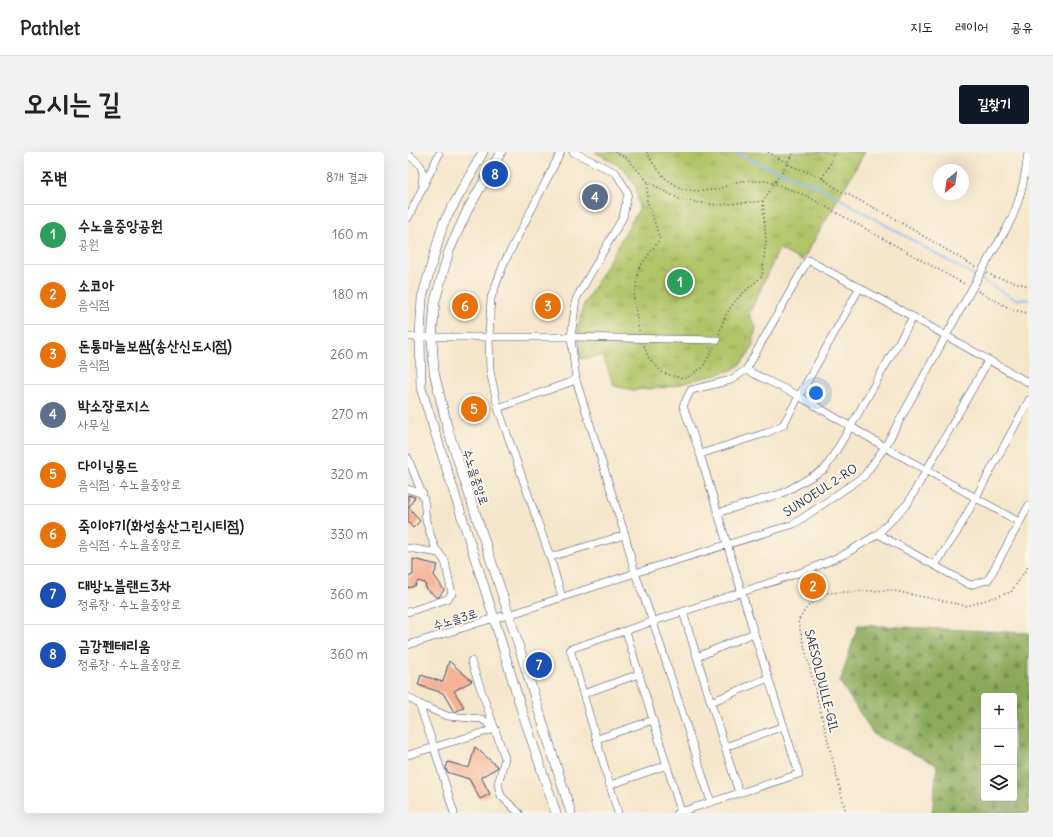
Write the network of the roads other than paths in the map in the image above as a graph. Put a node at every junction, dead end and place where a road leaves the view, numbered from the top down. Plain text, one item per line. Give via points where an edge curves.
1 (483, 152) edge
2 (501, 152) edge
3 (561, 152) edge
4 (574, 152) edge
5 (1028, 152) edge
6 (439, 154) dead end
7 (408, 155) edge
8 (421, 189) junction
9 (408, 218) edge
10 (860, 287) junction
11 (913, 317) junction
12 (946, 336) junction
13 (408, 337) edge
14 (420, 337) junction
15 (489, 337) junction
16 (571, 337) junction
17 (432, 338) junction
18 (717, 340) road end
19 (988, 361) junction
20 (746, 370) junction
21 (576, 380) junction
22 (1029, 383) edge
23 (798, 396) junction
24 (1029, 400) edge
25 (498, 408) junction
26 (851, 426) junction
27 (885, 447) junction
28 (700, 454) junction
29 (408, 458) edge
30 (927, 471) junction
31 (408, 489) edge
32 (423, 494) junction
33 (975, 498) junction
34 (1029, 504) edge
35 (717, 513) junction
36 (1019, 522) junction
37 (878, 534) junction
38 (625, 535) junction
39 (727, 544) junction
40 (408, 548) edge
41 (439, 553) junction
42 (550, 557) junction
43 (935, 565) junction
44 (635, 573) junction
45 (742, 593) junction
46 (562, 597) junction
47 (408, 612) edge
48 (684, 612) junction
49 (509, 615) junction
50 (494, 618) junction
51 (653, 622) junction
52 (626, 631) junction
53 (754, 633) junction
54 (408, 645) edge
55 (697, 657) junction
56 (471, 661) dead end
57 (640, 674) junction
58 (768, 678) junction
59 (583, 694) junction
60 (408, 697) edge
61 (711, 702) junction
62 (419, 704) junction
63 (653, 720) junction
64 (784, 726) junction
65 (495, 729) junction
66 (597, 739) junction
67 (434, 747) junction
68 (725, 747) junction
69 (408, 754) edge
70 (667, 765) junction
71 (610, 785) junction
72 (739, 793) junction
73 (711, 802) junction
74 (679, 812) edge
75 (454, 813) edge
76 (519, 813) edge
77 (556, 813) edge
78 (571, 813) edge
79 (618, 813) edge

1 - 14 main road via 444,224 422,298
2 - 17 main road, 수노을중앙로 via 468,209 449,252 434,300
3 - 15 street via 504,263 491,298
4 - 16 street via 616,173 628,193 624,216 576,299
5 - 12 street, SUNOEUL 2-RO, bridge via 1014,212
6 - 8 street
7 - 8 street via 419,163 424,176
8 - 9 street
10 - 11 street
10 - 20 street via 808,260
10 - 23 street
11 - 12 street
11 - 26 street
12 - 19 street
12 - 27 street, SUNOEUL 2-RO
13 - 14 street
14 - 17 street
14 - 50 main road via 421,388
15 - 16 street
15 - 17 street
15 - 25 street via 490,371
16 - 18 street
16 - 21 street
17 - 49 main road, 수노을중앙로 via 434,372 448,430
19 - 22 street
19 - 30 street
20 - 23 street
20 - 28 street via 731,380 691,390 683,406
21 - 25 street
21 - 38 street
23 - 26 street
23 - 28 street via 783,425
24 - 33 street
25 - 42 street
26 - 27 street
26 - 35 street via 825,468 783,493
27 - 30 street
27 - 39 street, SUNOEUL 2-RO via 864,476 794,524
28 - 35 street
29 - 32 street
30 - 33 street
30 - 37 street via 908,503
31 - 32 street
32 - 41 street via 426,521
33 - 36 street
33 - 43 street
34 - 36 street
35 - 39 street
36 - 43 street via 988,580 970,585
37 - 43 street
37 - 45 street via 844,554 808,570
38 - 42 street
38 - 44 street
39 - 44 street, SUNOEUL 2-RO
39 - 45 street
40 - 41 street
41 - 47 street via 445,561 452,594 447,599
42 - 46 street
44 - 46 street, SUNOEUL 2-RO
44 - 51 street
45 - 48 street
45 - 53 street
46 - 49 street, SUNOEUL 2-RO
48 - 51 street
48 - 55 street
49 - 50 street, 수노을3로
49 - 78 main road, 수노을중앙로
50 - 54 street, 수노을3로
50 - 77 main road
51 - 52 street
51 - 73 street
52 - 57 street
52 - 59 street via 570,649
53 - 55 street
53 - 58 street
55 - 61 street
56 - 65 street
57 - 59 street
57 - 63 street
58 - 61 street
58 - 64 street
59 - 66 street
60 - 62 street
61 - 68 street
62 - 65 street via 447,716 482,719
62 - 67 street
63 - 66 street
63 - 70 street
64 - 68 street
64 - 72 street via 799,774
65 - 67 street
65 - 76 street via 505,758 498,784 501,796
66 - 71 street
67 - 69 street
67 - 75 street
68 - 72 street
70 - 71 street
70 - 74 street
71 - 79 street
72 - 73 street
73 - 74 street

